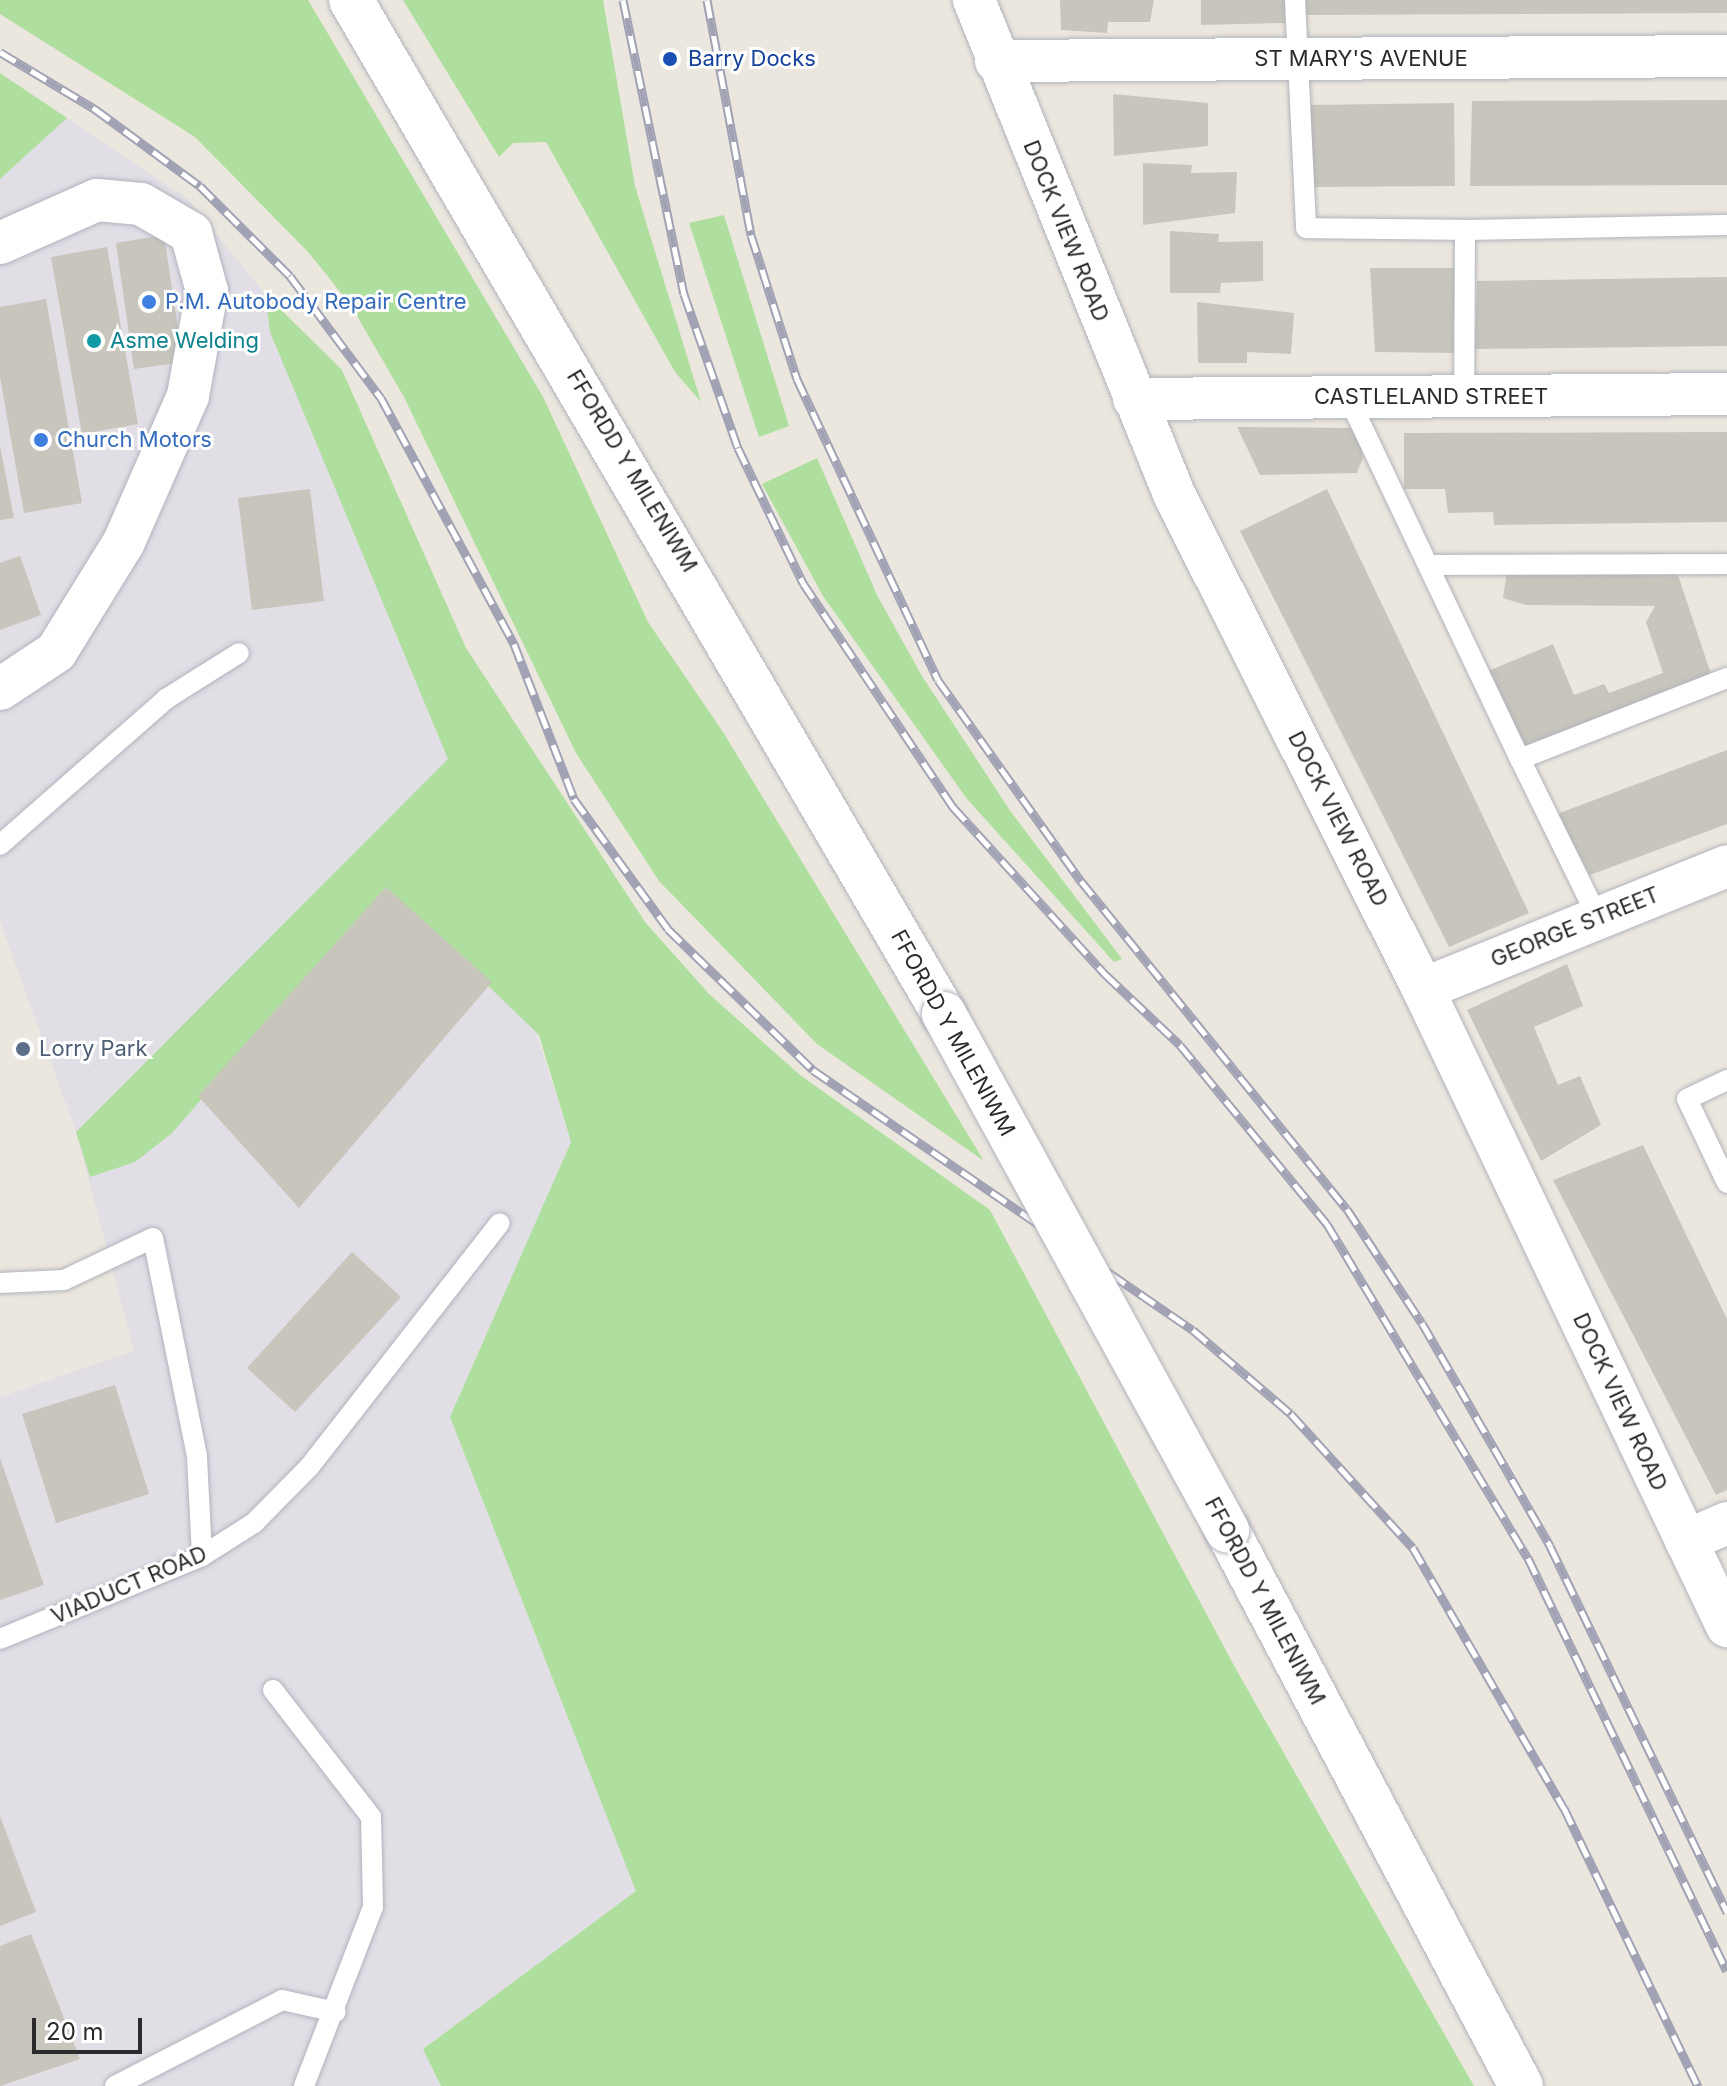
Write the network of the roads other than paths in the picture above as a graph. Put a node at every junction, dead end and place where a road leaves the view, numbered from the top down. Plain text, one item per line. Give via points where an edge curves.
1 (351, 0) edge
2 (974, 0) edge
3 (1295, 0) edge
4 (1727, 56) edge
5 (1303, 59) junction
6 (996, 61) junction
7 (1727, 225) edge
8 (1465, 230) junction
9 (0, 243) edge
10 (1727, 394) edge
11 (1348, 397) junction
12 (1464, 397) junction
13 (1134, 399) junction
14 (1727, 564) edge
15 (1429, 565) junction
16 (239, 653) dead end
17 (1727, 678) edge
18 (0, 689) edge
19 (1520, 759) junction
20 (0, 845) edge
21 (1727, 866) edge
22 (1598, 918) junction
23 (1423, 989) junction
24 (1727, 1080) edge
25 (1727, 1183) edge
26 (500, 1223) dead end
27 (0, 1283) edge
28 (1727, 1523) edge
29 (1686, 1541) junction
30 (202, 1556) junction
31 (1727, 1626) edge
32 (0, 1639) edge
33 (273, 1690) dead end
34 (336, 2012) junction
35 (115, 2086) edge
36 (304, 2086) edge
37 (1521, 2086) edge

1 - 37 street, FFORDD Y MILENIWM, bridge via 705,594 944,1014 1227,1530
2 - 6 street, DOCK VIEW ROAD
3 - 5 lane
4 - 5 street, ST MARY'S AVENUE
5 - 6 street, ST MARY'S AVENUE
5 - 8 lane via 1306,228
6 - 13 street, DOCK VIEW ROAD
7 - 8 lane
8 - 12 lane
9 - 18 street via 97,200 141,204 191,233 206,266 207,291 188,396 124,542 56,652
10 - 12 street, CASTLELAND STREET
11 - 12 street, CASTLELAND STREET
11 - 13 street, CASTLELAND STREET
11 - 15 lane
13 - 23 street, DOCK VIEW ROAD via 1174,494
14 - 15 lane
15 - 19 lane
16 - 20 lane via 166,699
17 - 19 lane
19 - 22 lane
21 - 22 street, GEORGE STREET
22 - 23 street, GEORGE STREET
23 - 29 street, DOCK VIEW ROAD
24 - 25 lane via 1687,1099
26 - 30 lane, VIADUCT ROAD via 310,1466 254,1523
27 - 30 lane via 64,1280 153,1238 197,1457
28 - 29 street
29 - 31 street, DOCK VIEW ROAD
30 - 32 lane, VIADUCT ROAD
33 - 34 lane via 371,1817 373,1907
34 - 35 lane via 282,2000
34 - 36 lane

